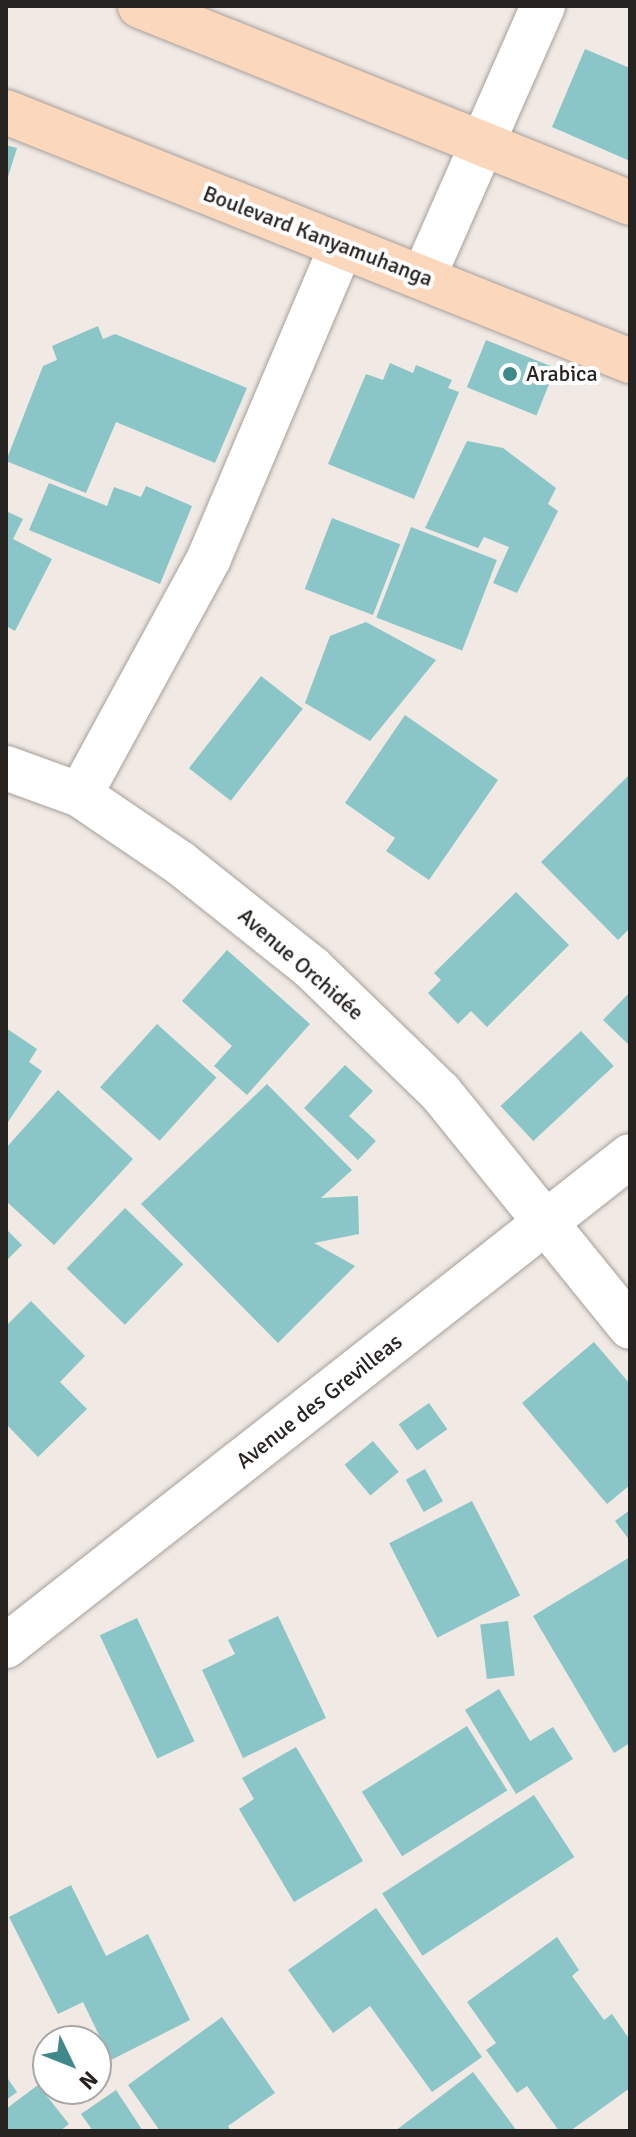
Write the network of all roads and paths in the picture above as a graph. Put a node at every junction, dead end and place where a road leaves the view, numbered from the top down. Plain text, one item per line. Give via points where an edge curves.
1 (140, 6) edge
2 (543, 6) edge
3 (6, 112) edge
4 (481, 141) junction
5 (630, 203) edge
6 (341, 247) junction
7 (424, 276) junction
8 (630, 361) edge
9 (6, 768) edge
10 (80, 795) junction
11 (630, 1156) edge
12 (549, 1221) junction
13 (630, 1327) edge
14 (6, 1646) edge

1 - 4 main road
2 - 4 street
3 - 6 main road, Boulevard Kanyamuhanga
4 - 5 main road
4 - 7 street
6 - 7 main road, Boulevard Kanyamuhanga
6 - 10 street via 209,558
7 - 8 main road, Boulevard Kanyamuhanga
9 - 10 street, Avenue Orchidée
10 - 12 street, Avenue Orchidée via 180,863 312,968 440,1092
11 - 12 street, Avenue des Grevilleas
12 - 13 street, Avenue Orchidée
12 - 14 street, Avenue des Grevilleas

